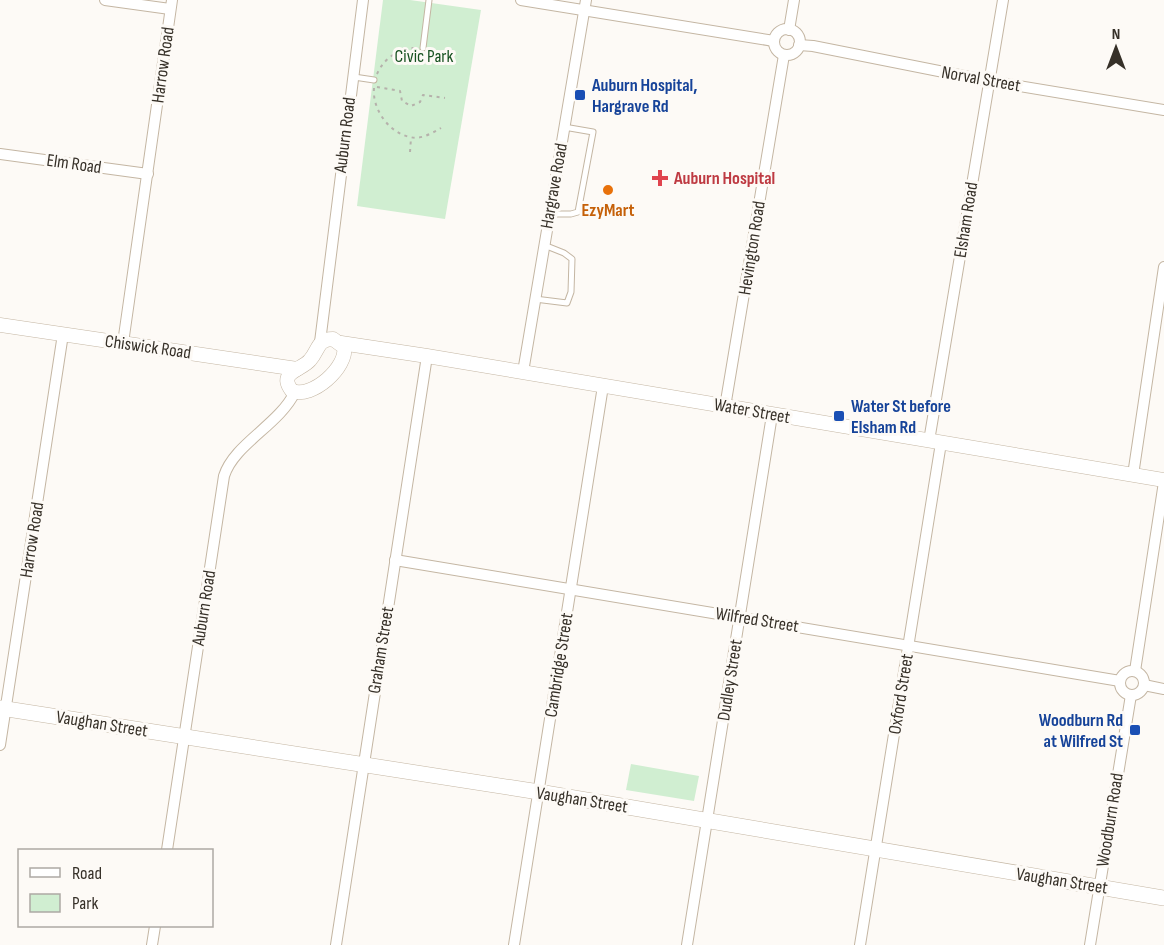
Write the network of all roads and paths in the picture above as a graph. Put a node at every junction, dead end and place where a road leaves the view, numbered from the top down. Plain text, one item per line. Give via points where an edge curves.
1 (105, 0) edge
2 (363, 0) edge
3 (429, 0) edge
4 (521, 0) edge
5 (794, 0) edge
6 (1003, 0) edge
7 (171, 5) edge
8 (585, 5) edge
9 (789, 30) junction
10 (774, 40) junction
11 (799, 45) junction
12 (423, 48) junction
13 (784, 55) junction
14 (449, 62) dead end
15 (352, 77) junction
16 (374, 80) junction
17 (989, 81) junction
18 (374, 87) junction
19 (445, 98) dead end
20 (1164, 110) edge
21 (564, 127) junction
22 (441, 128) dead end
23 (411, 138) junction
24 (410, 152) dead end
25 (0, 153) edge
26 (148, 174) junction
27 (550, 214) junction
28 (544, 245) junction
29 (1164, 267) edge
30 (535, 299) junction
31 (0, 325) edge
32 (63, 334) junction
33 (320, 342) junction
34 (123, 343) junction
35 (341, 343) junction
36 (427, 356) junction
37 (297, 369) junction
38 (523, 372) junction
39 (603, 386) junction
40 (296, 392) junction
41 (725, 407) junction
42 (772, 415) junction
43 (935, 442) junction
44 (1133, 474) junction
45 (1164, 481) edge
46 (394, 560) junction
47 (571, 589) junction
48 (740, 617) junction
49 (909, 645) junction
50 (1135, 671) junction
51 (1120, 681) junction
52 (1144, 685) junction
53 (1164, 689) edge
54 (1131, 695) junction
55 (3, 708) edge
56 (184, 737) junction
57 (0, 746) edge
58 (364, 764) junction
59 (538, 792) junction
60 (707, 821) junction
61 (167, 849) edge
62 (876, 849) junction
63 (1099, 887) junction
64 (1164, 898) edge
65 (155, 927) edge
66 (152, 945) edge
67 (336, 945) edge
68 (514, 945) edge
69 (687, 945) edge
70 (860, 945) edge
71 (1090, 945) edge

1 - 7 street
2 - 15 street, Auburn Road
3 - 12 lane
4 - 8 street
5 - 9 street
6 - 17 street, Elsham Road
7 - 26 street, Harrow Road
8 - 10 street
8 - 21 street, Hargrave Road
9 - 10 street via 781,31
9 - 11 street via 797,35
10 - 13 street via 777,51
11 - 13 street via 795,52
11 - 17 street, Norval Street
12 - 14 path via 437,52
12 - 16 path via 398,51 388,58
13 - 41 street, Hevington Road
15 - 16 lane
15 - 33 street, Auburn Road
16 - 18 path
17 - 20 street, Norval Street
17 - 43 street, Elsham Road
18 - 19 path via 400,91 402,101 411,106 420,102 423,95
18 - 23 path via 377,109 385,121
21 - 27 street, Hargrave Road
21 - 27 lane via 593,132 578,212
22 - 23 path via 428,136
23 - 24 path
25 - 26 street, Elm Road
26 - 34 street, Harrow Road
27 - 28 street, Hargrave Road
28 - 30 street, Hargrave Road
28 - 30 lane via 572,258 571,292 567,303
29 - 44 street
30 - 38 street, Hargrave Road
31 - 32 street, Chiswick Road
32 - 34 street, Chiswick Road
32 - 55 street, Harrow Road
33 - 35 street, Water Street via 333,339
33 - 37 street via 311,359
34 - 37 street, Chiswick Road
35 - 36 street, Water Street
35 - 40 street via 345,352 339,368 314,389
36 - 38 street, Water Street
36 - 46 street, Graham Street
37 - 40 street via 288,379 289,388
38 - 39 street, Water Street
39 - 41 street, Water Street
39 - 47 street, Cambridge Street
40 - 56 street, Auburn Road via 290,404 226,470
41 - 42 street, Water Street
42 - 43 street, Water Street
42 - 48 street, Dudley Street
43 - 44 street, Water Street
43 - 49 street, Oxford Street
44 - 45 street, Water Street
45 - 50 street
46 - 47 street, Wilfred Street
46 - 58 street, Graham Street
47 - 48 street, Wilfred Street
47 - 59 street, Cambridge Street
48 - 49 street, Wilfred Street
48 - 60 street, Dudley Street
49 - 51 street, Wilfred Street
49 - 62 street, Oxford Street
50 - 51 street via 1125,673
50 - 52 street via 1143,676
51 - 54 street via 1122,690
52 - 53 street
52 - 54 street via 1139,694
54 - 63 street, Woodburn Road
55 - 56 main road, Vaughan Street
55 - 57 street, Harrow Road
56 - 58 main road, Vaughan Street
56 - 61 street, Auburn Road
58 - 59 main road, Vaughan Street
58 - 67 street, Graham Street
59 - 60 main road, Vaughan Street
59 - 68 street, Cambridge Street
60 - 62 main road, Vaughan Street
60 - 69 street, Dudley Street
62 - 63 main road, Vaughan Street
62 - 70 street, Oxford Street
63 - 64 main road, Vaughan Street
63 - 71 street, Woodburn Road
65 - 66 street

